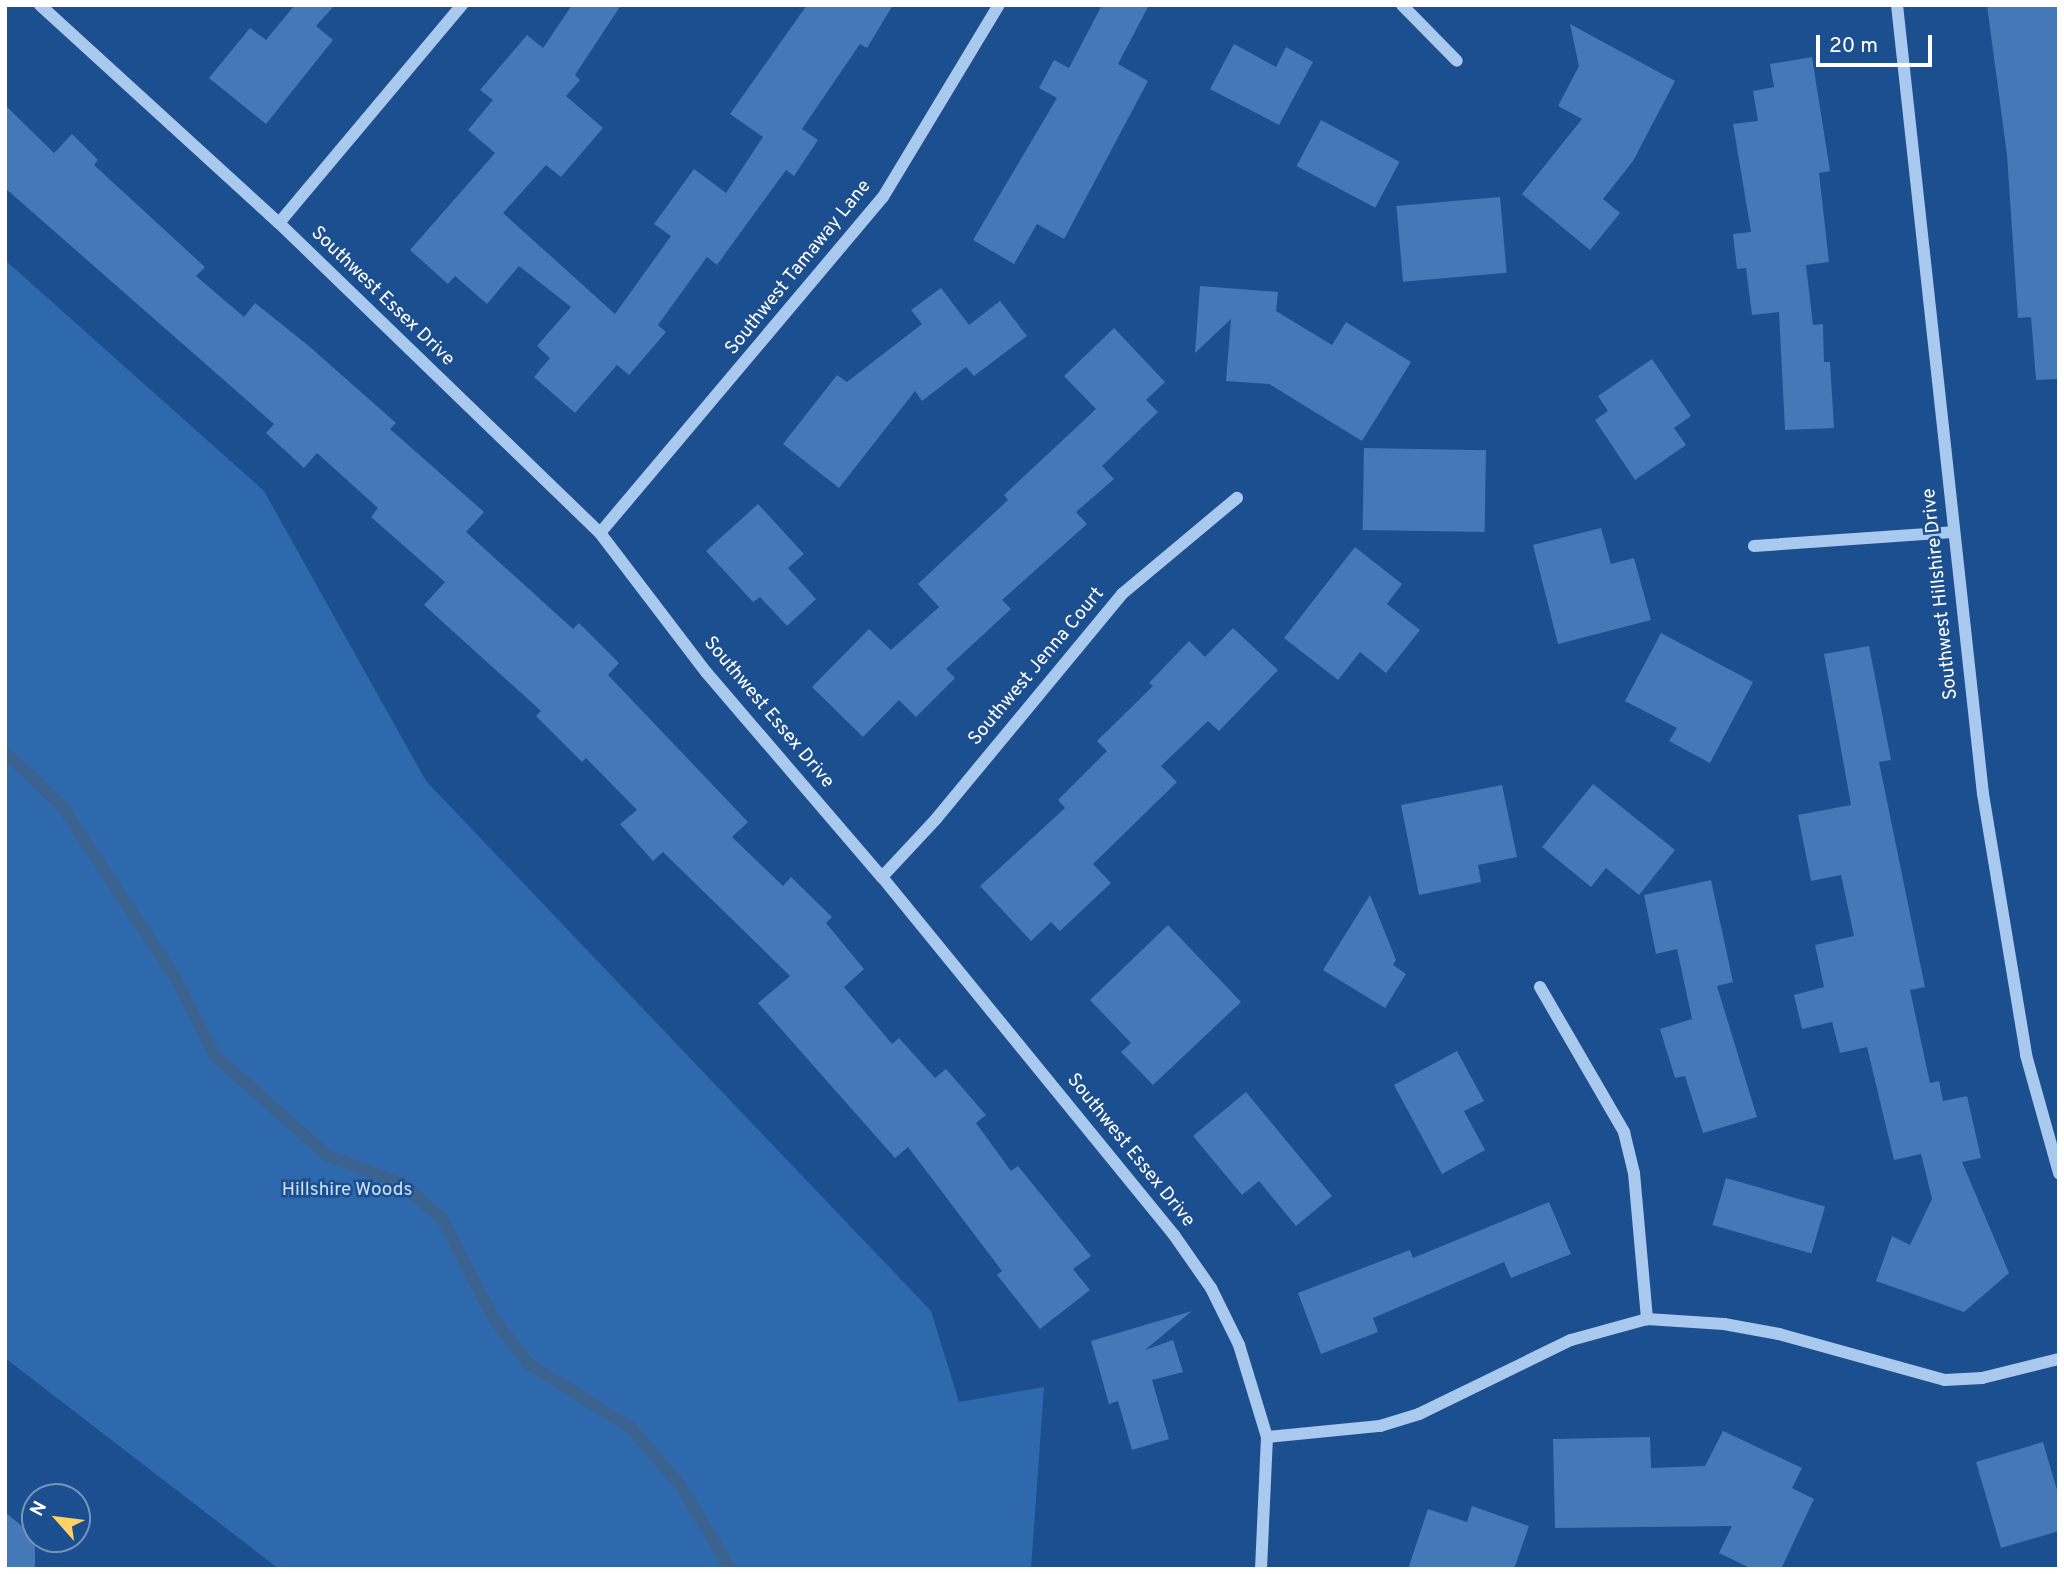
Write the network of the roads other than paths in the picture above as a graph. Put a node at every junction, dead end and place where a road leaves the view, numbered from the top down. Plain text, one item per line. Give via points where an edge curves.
1 (40, 5) edge
2 (462, 5) edge
3 (999, 5) edge
4 (1402, 5) edge
5 (1897, 5) edge
6 (1457, 61) dead end
7 (279, 223) junction
8 (1237, 498) dead end
9 (1953, 532) junction
10 (600, 533) junction
11 (1754, 546) dead end
12 (882, 877) junction
13 (1540, 986) dead end
14 (2059, 1173) edge
15 (1647, 1319) junction
16 (2059, 1359) edge
17 (1267, 1437) junction
18 (1261, 1569) edge

1 - 7 street, Southwest Essex Drive
2 - 7 street
3 - 10 street, Southwest Tamaway Lane via 883,197
4 - 6 street
5 - 9 street, Southwest Hillshire Drive
7 - 10 street, Southwest Essex Drive
8 - 12 street, Southwest Jenna Court via 1122,594 936,820
9 - 11 street
9 - 14 street, Southwest Hillshire Drive via 2000,906 2026,1055
10 - 12 street, Southwest Essex Drive via 706,672
12 - 17 street, Southwest Essex Drive via 1174,1235 1211,1288 1238,1345
13 - 15 street via 1624,1132 1634,1173
15 - 16 street via 1724,1324 1779,1334 1945,1380 1982,1378
15 - 17 street via 1571,1340 1419,1414 1380,1426
17 - 18 street, Southwest Essex Drive

